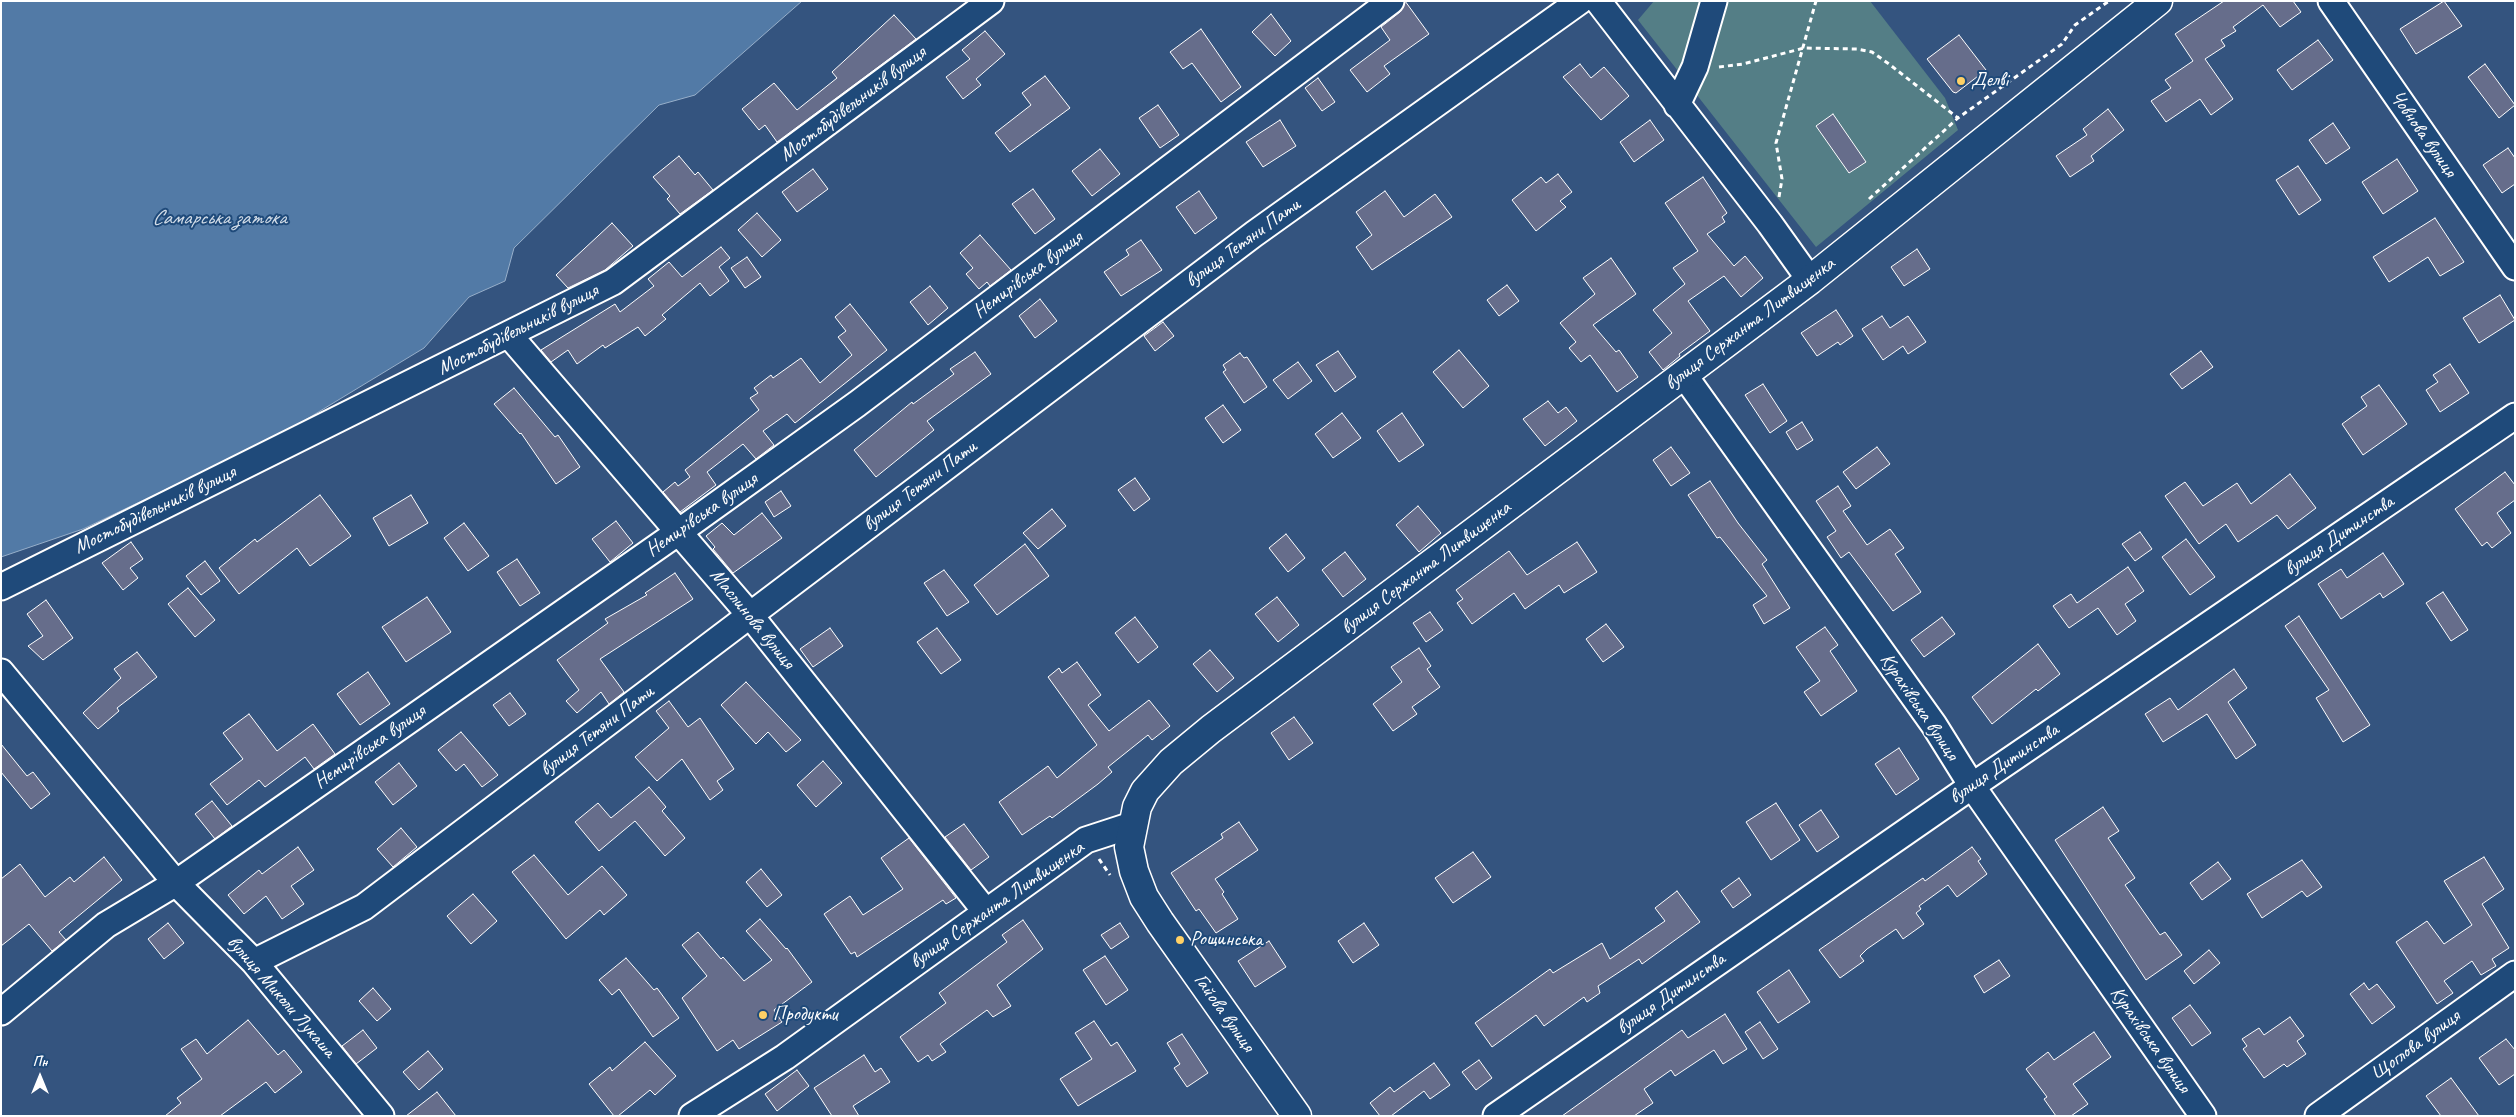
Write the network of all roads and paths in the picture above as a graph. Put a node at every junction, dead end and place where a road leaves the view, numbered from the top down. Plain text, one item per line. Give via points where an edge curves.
1 (991, 1) edge
2 (1391, 1) edge
3 (1580, 1) edge
4 (1598, 1) edge
5 (1714, 1) edge
6 (1816, 1) edge
7 (2109, 1) edge
8 (2158, 1) edge
9 (2331, 1) edge
10 (1804, 48) junction
11 (1695, 67) junction
12 (1677, 106) junction
13 (1958, 118) junction
14 (1868, 200) dead end
15 (1770, 224) junction
16 (2515, 267) edge
17 (1810, 280) junction
18 (509, 335) junction
19 (1684, 375) junction
20 (2515, 416) edge
21 (680, 531) junction
22 (1, 587) edge
23 (750, 615) junction
24 (1, 672) edge
25 (1972, 786) junction
26 (1132, 825) junction
27 (176, 883) junction
28 (986, 912) junction
29 (254, 962) junction
30 (2515, 974) edge
31 (1, 1012) edge
32 (380, 1116) edge
33 (692, 1116) edge
34 (1297, 1116) edge
35 (1496, 1116) edge
36 (2203, 1116) edge
37 (2318, 1116) edge

1 - 18 street, Мостобудівельників вулиця via 613,282
2 - 21 street, Немирівська вулиця via 857,404
3 - 23 street, вулиця Тетяни Пати via 1254,234
4 - 12 street
5 - 11 street
6 - 10 path
7 - 13 path via 2075,24 2062,44
8 - 17 main road, вулиця Сержанта Литвищенка
9 - 16 street, Човнова вулиця
10 - 11 path via 1743,64
10 - 13 path via 1872,52
10 - 15 path via 1776,143 1782,179 1779,202
11 - 12 street
12 - 15 street
13 - 14 path
15 - 17 street
17 - 19 main road, вулиця Сержанта Литвищенка
18 - 21 street, Маслинова вулиця
18 - 22 street, Мостобудівельників вулиця
19 - 25 street, Курахівська вулиця via 1934,725
19 - 26 main road, вулиця Сержанта Литвищенка via 1170,762 1145,791
20 - 25 street, вулиця Дитинства
21 - 23 street, Маслинова вулиця
21 - 27 street, Немирівська вулиця
23 - 28 street, Маслинова вулиця
23 - 29 street, вулиця Тетяни Пати via 364,907
24 - 27 street
25 - 35 street, вулиця Дитинства
25 - 36 street, Курахівська вулиця
26 - 28 street, вулиця Сержанта Литвищенка via 1086,840
26 - 34 main road, Гайова вулиця via 1129,848 1144,897
27 - 29 street, вулиця Миколи Лукаша
27 - 31 street, Немирівська вулиця via 106,925
28 - 33 street, вулиця Сержанта Литвищенка via 785,1057
29 - 32 street, вулиця Миколи Лукаша
30 - 37 street, Щоглова вулиця

